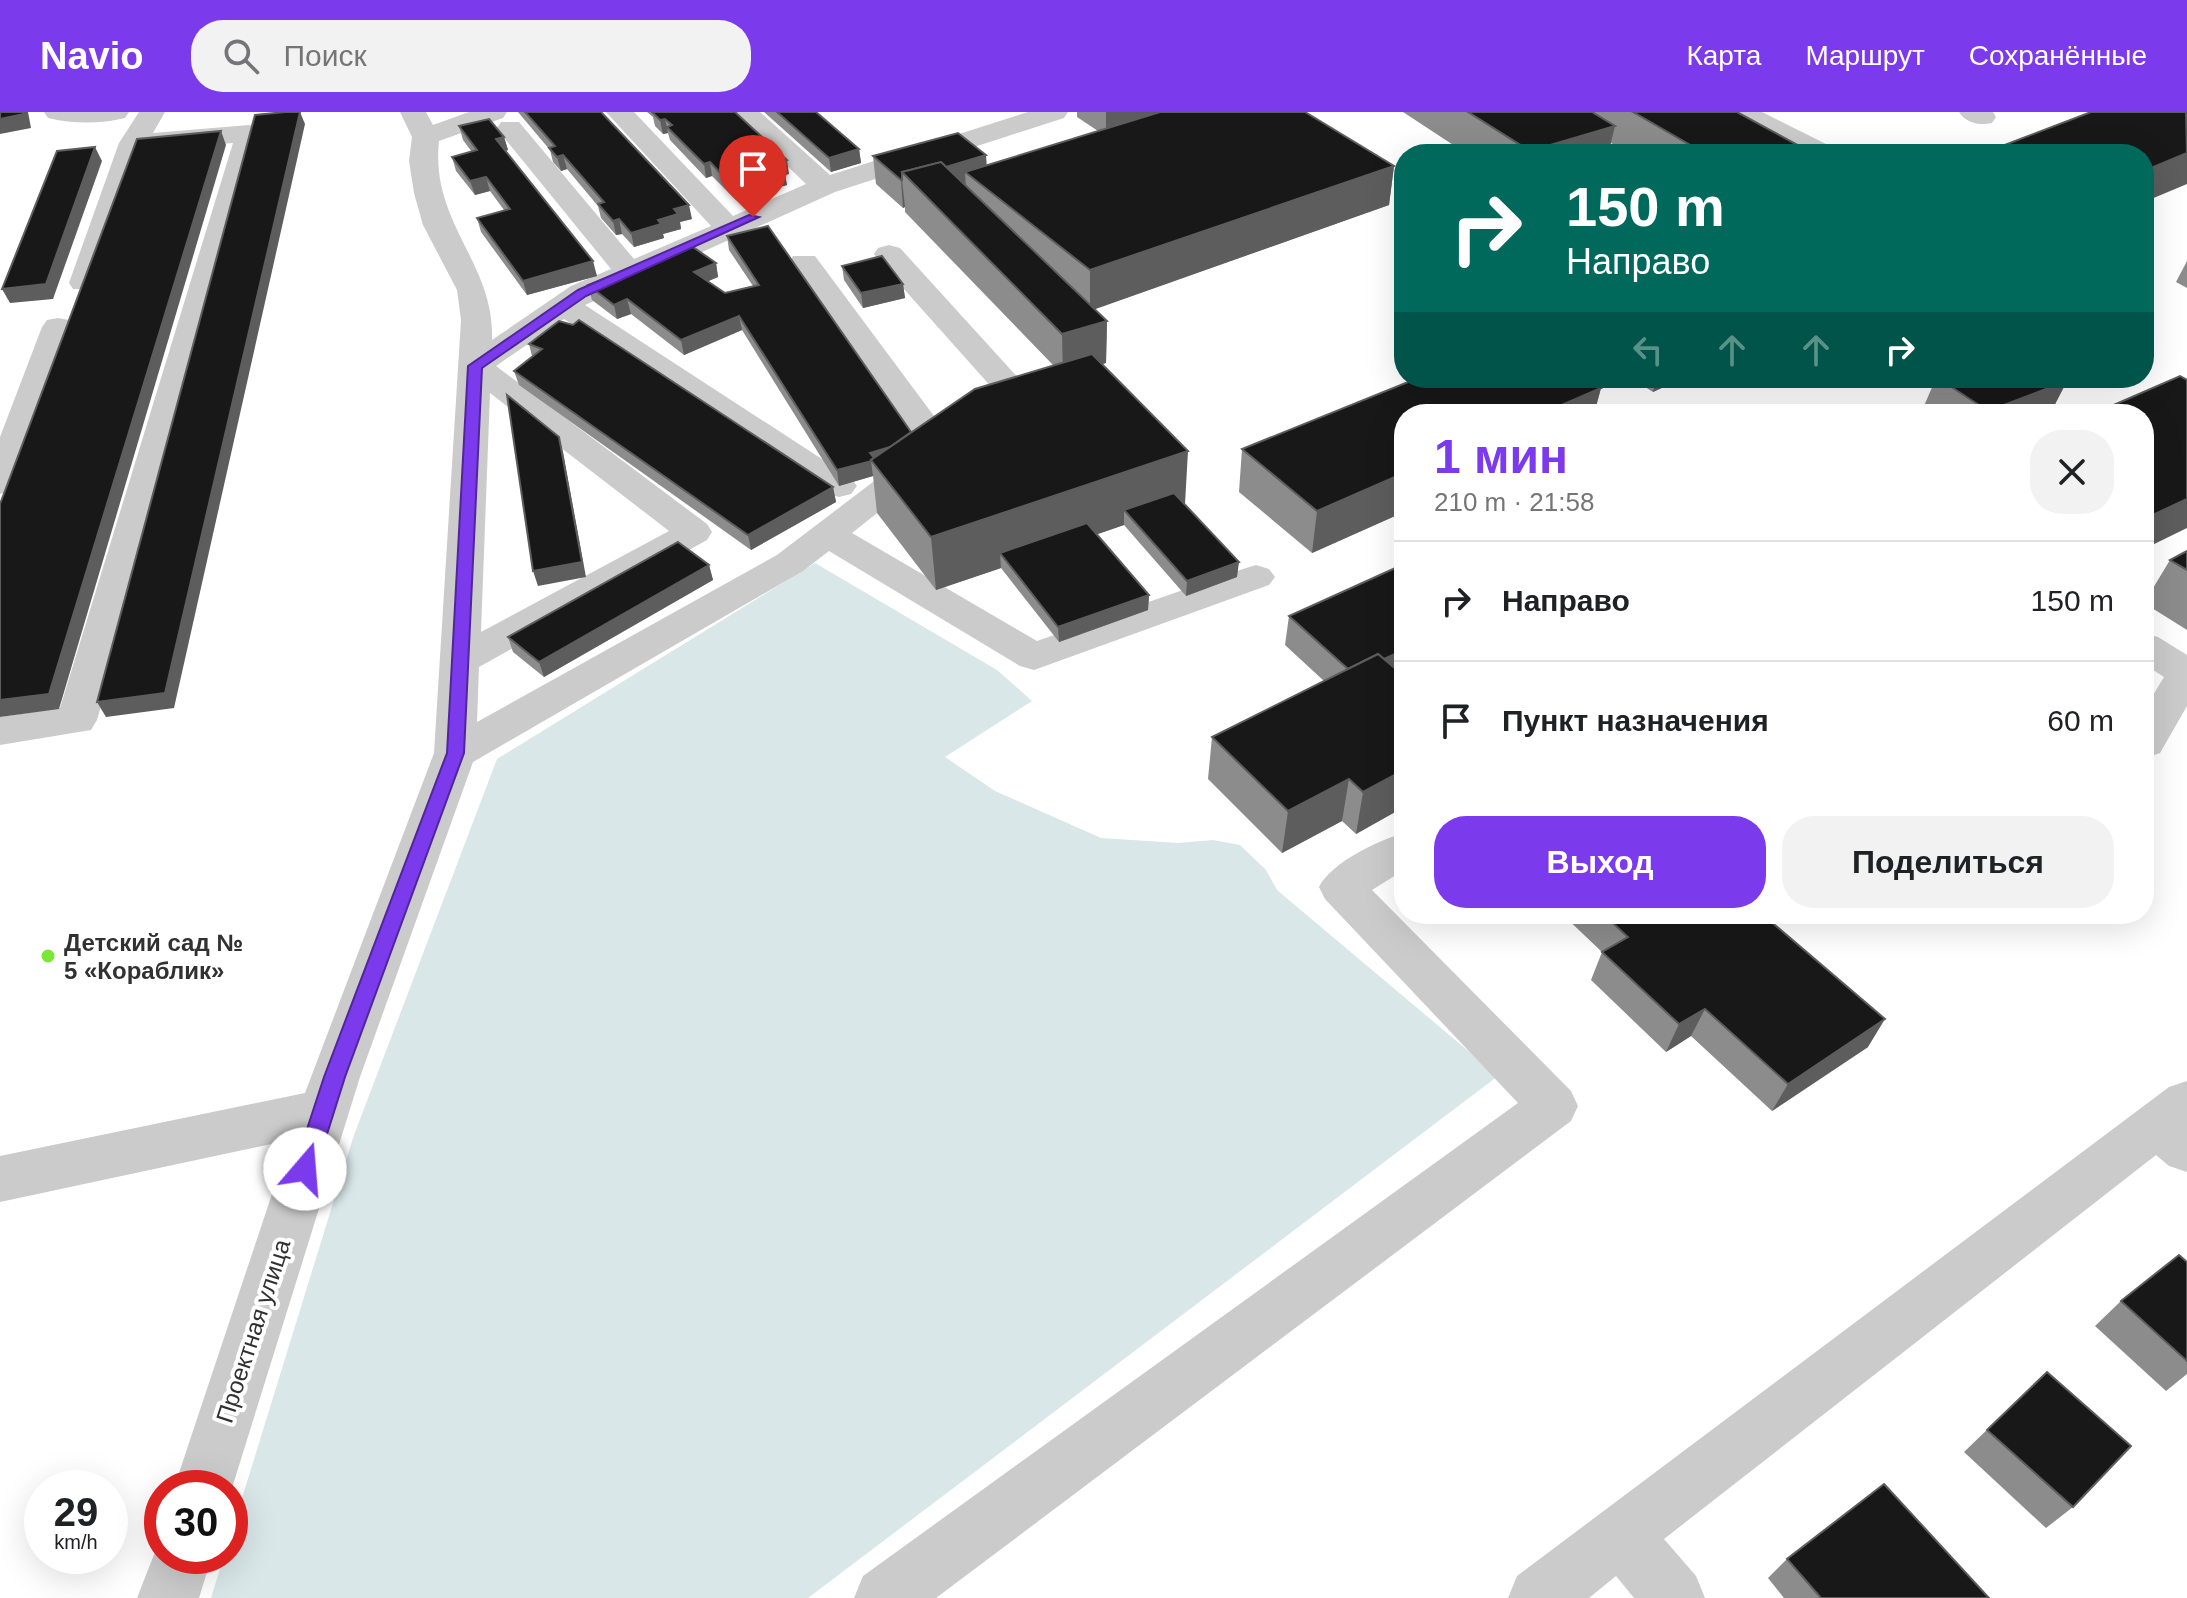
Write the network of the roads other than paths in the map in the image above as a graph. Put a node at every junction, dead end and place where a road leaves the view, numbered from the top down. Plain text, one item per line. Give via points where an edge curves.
1 (57, 112) edge
2 (116, 112) edge
3 (152, 112) edge
4 (619, 112) edge
5 (744, 112) edge
6 (1055, 112) edge
7 (1742, 112) edge
8 (502, 120) edge
9 (420, 125) edge
10 (133, 143) junction
11 (1804, 144) edge
12 (825, 186) junction
13 (729, 228) junction
14 (889, 254) dead end
15 (804, 262) dead end
16 (629, 272) junction
17 (84, 283) edge
18 (563, 305) junction
19 (58, 327) dead end
20 (475, 366) junction
21 (940, 447) junction
22 (0, 483) edge
23 (839, 486) edge
24 (828, 534) junction
25 (1256, 577) dead end
26 (2154, 652) edge
27 (462, 659) junction
28 (2154, 728) edge
29 (0, 731) edge
30 (455, 753) junction
31 (1394, 855) edge
32 (324, 1111) junction
33 (2177, 1126) edge
34 (0, 1179) edge
35 (209, 1470) edge
36 (1621, 1535) junction
37 (176, 1574) edge
38 (168, 1598) edge
39 (885, 1598) edge
40 (1539, 1598) edge
41 (1674, 1598) edge

1 - 2 street
3 - 10 street
4 - 13 street
5 - 12 street
6 - 12 street
7 - 11 street
8 - 9 street
8 - 16 street
9 - 20 street, Проектная улица via 428,193 438,225 472,290
10 - 17 street
10 - 29 street via 249,133 77,720
12 - 13 street
13 - 16 street
14 - 21 street via 1013,391
15 - 21 street
16 - 18 street
18 - 20 street
18 - 23 street
19 - 22 street
20 - 27 street, Проектная улица
20 - 27 street via 694,532
21 - 24 street
24 - 25 street via 1034,657
24 - 30 street via 790,563
26 - 28 street via 2186,673
27 - 30 street, Проектная улица
30 - 32 street, Проектная улица
31 - 39 street via 1341,887 1553,1106
32 - 34 street
32 - 35 street, Проектная улица
33 - 36 street
36 - 40 street
36 - 41 street
37 - 38 street

